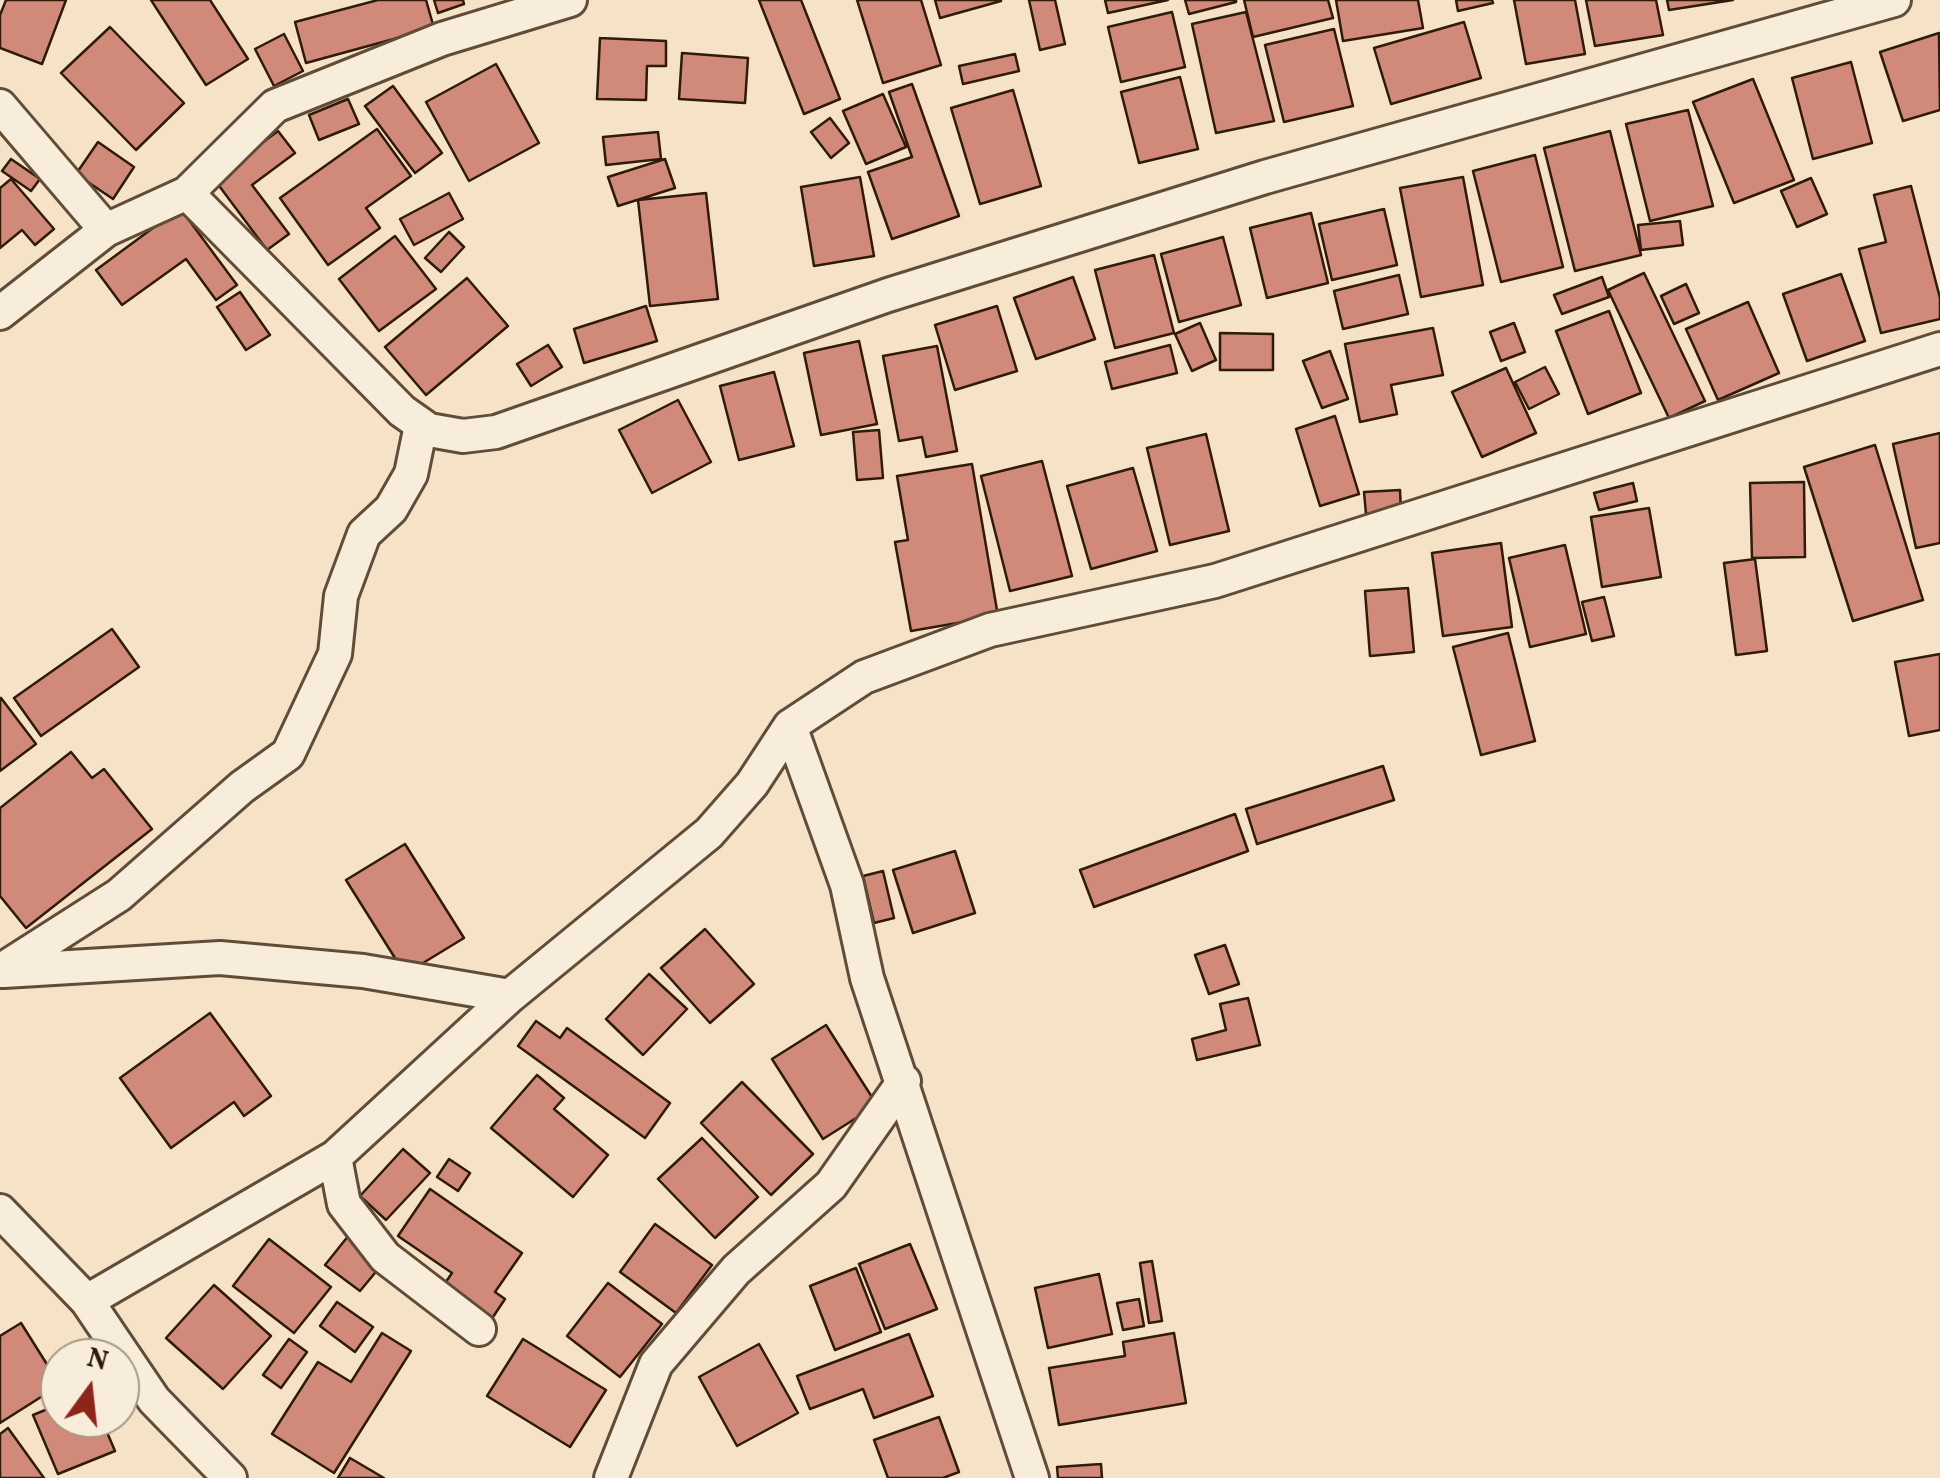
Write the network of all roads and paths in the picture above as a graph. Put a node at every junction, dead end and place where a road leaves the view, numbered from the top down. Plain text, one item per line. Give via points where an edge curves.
1 (570, 0) edge
2 (1894, 0) edge
3 (0, 106) edge
4 (187, 193) junction
5 (106, 230) junction
6 (0, 314) edge
7 (1940, 350) edge
8 (429, 430) junction
9 (790, 726) junction
10 (752, 784) junction
11 (815, 793) junction
12 (0, 971) edge
13 (510, 996) junction
14 (904, 1080) junction
15 (335, 1156) junction
16 (0, 1211) edge
17 (87, 1301) junction
18 (479, 1329) dead end
19 (230, 1478) edge
20 (611, 1478) edge
21 (1032, 1478) edge

1 - 4 street via 442,39 275,106
2 - 8 street via 1246,183 888,295 496,432
3 - 5 street
4 - 5 street
4 - 8 street via 402,411
5 - 6 street
7 - 9 street via 1215,581 990,630 864,676
8 - 12 street via 419,435 410,474 391,509 364,534 341,596 335,654 288,754 120,895
9 - 10 street
9 - 11 street
10 - 11 street
10 - 13 street via 709,833
11 - 14 street via 847,885 867,978
12 - 13 street via 220,958 363,971
13 - 15 street
14 - 20 street via 831,1185 736,1270 656,1364
14 - 21 street
15 - 17 street
15 - 18 street via 344,1204 384,1258
16 - 17 street
17 - 19 street via 154,1400

